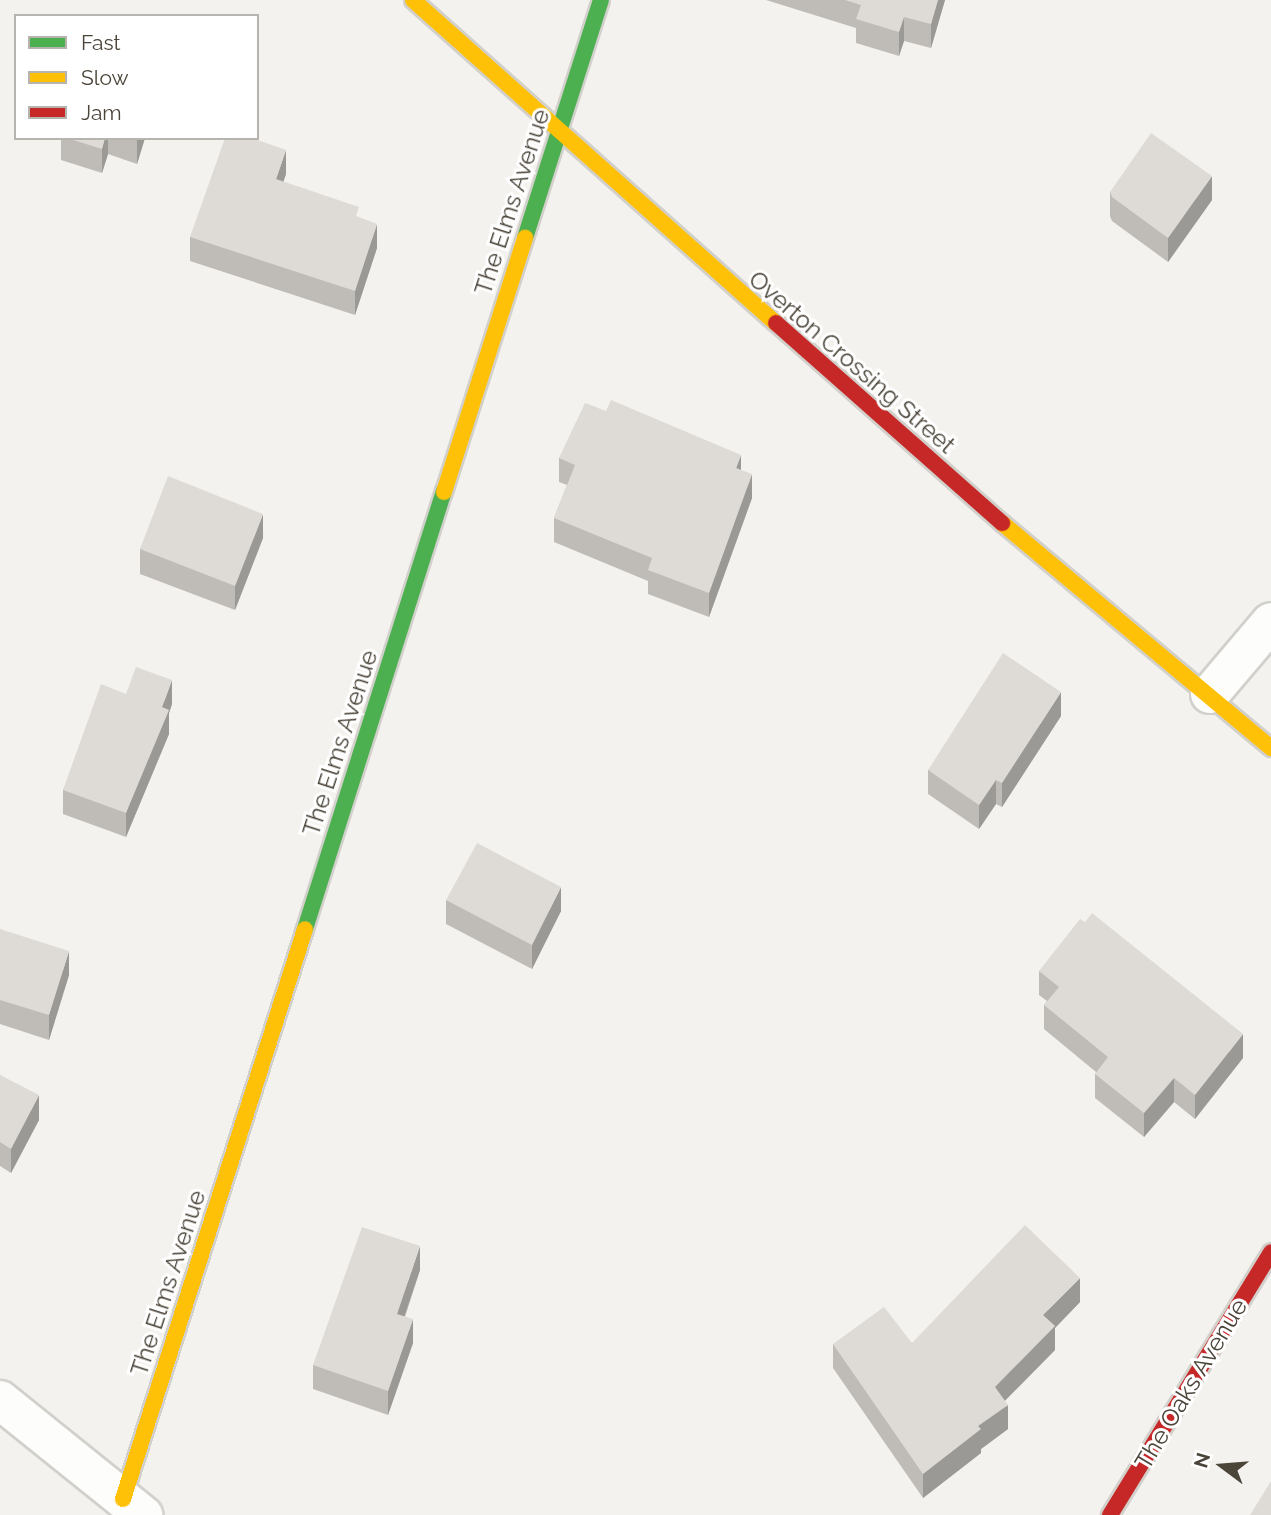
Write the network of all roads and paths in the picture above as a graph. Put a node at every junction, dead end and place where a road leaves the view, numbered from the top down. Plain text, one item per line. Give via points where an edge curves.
1 (412, 0) edge
2 (601, 0) edge
3 (558, 133) junction
4 (1271, 622) edge
5 (1210, 694) junction
6 (1271, 748) edge
7 (1271, 1252) edge
8 (0, 1400) edge
9 (133, 1507) edge
10 (1110, 1515) edge

1 - 3 street, Overton Crossing Street
2 - 3 street, The Elms Avenue
3 - 5 street, Overton Crossing Street via 963,489
3 - 9 street, The Elms Avenue
4 - 5 street
5 - 6 street, Overton Crossing Street
7 - 10 street, The Oaks Avenue
8 - 9 street

